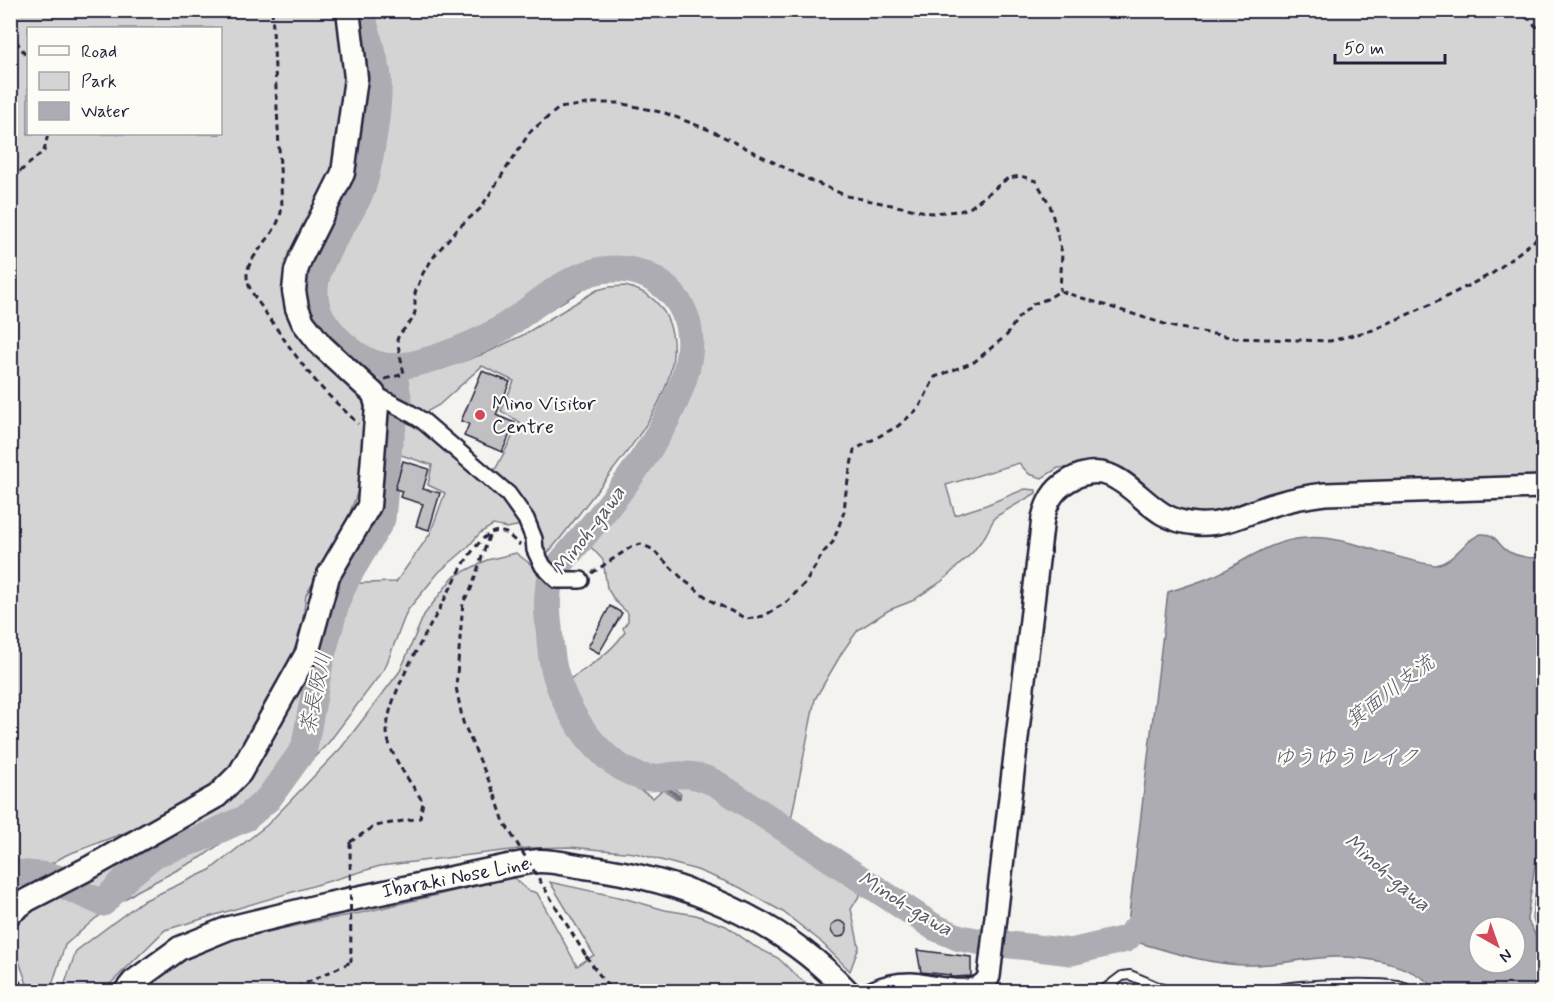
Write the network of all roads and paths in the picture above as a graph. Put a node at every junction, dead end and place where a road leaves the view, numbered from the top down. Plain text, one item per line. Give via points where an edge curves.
1 (348, 10) edge
2 (1517, 10) edge
3 (10, 32) edge
4 (1544, 35) edge
5 (27, 57) edge
6 (48, 135) edge
7 (10, 174) edge
8 (1544, 233) edge
9 (1060, 291) junction
10 (390, 396) junction
11 (1539, 487) edge
12 (490, 534) junction
13 (543, 566) junction
14 (581, 580) joint
15 (10, 914) edge
16 (983, 989) edge
17 (125, 992) edge
18 (287, 992) edge
19 (612, 992) edge
20 (848, 992) edge
21 (874, 992) edge
22 (1101, 992) edge
23 (1170, 992) edge
24 (1269, 992) edge
25 (1411, 992) edge

1 - 10 main road via 356,78 343,173 304,250 294,291 301,318 310,332
2 - 4 path
3 - 5 path
6 - 7 path via 44,151 17,174
8 - 9 path via 1493,273 1438,301 1373,330 1330,341 1236,338 1174,327
9 - 10 path via 1062,253 1050,205 1036,181 1021,176 1008,178 971,207 932,213 847,196 712,131 665,113 619,103 559,108 530,132 480,210 435,255 416,289 413,319 398,337 404,374 399,375
9 - 14 path via 1033,304 1007,334 974,362 935,377 919,408 898,426 854,450 844,512 833,542 806,582 788,601 764,616 747,619 713,602 652,549 641,544
10 - 13 street via 513,500 526,519
10 - 15 main road via 377,406 369,506 328,576 308,653 240,773 217,796 27,900
11 - 16 street via 1313,496 1228,521 1200,525 1170,518 1124,482 1110,476 1084,475 1058,489 1048,501 1043,518 989,976
12 - 13 path via 507,534
12 - 18 path, bridge via 478,544 456,577 403,676 389,714 387,731 395,758 423,802 420,818 375,826 350,842 351,962
12 - 19 path, bridge via 463,602 456,687 463,722 504,822
13 - 14 street via 557,580
16 - 21 street via 901,984
17 - 20 main road, Ibaraki Nose Line via 133,981 180,948 229,928 539,861 617,871 703,896 780,935
22 - 23 lane via 1122,976 1130,975
24 - 25 lane via 1334,984 1395,985

